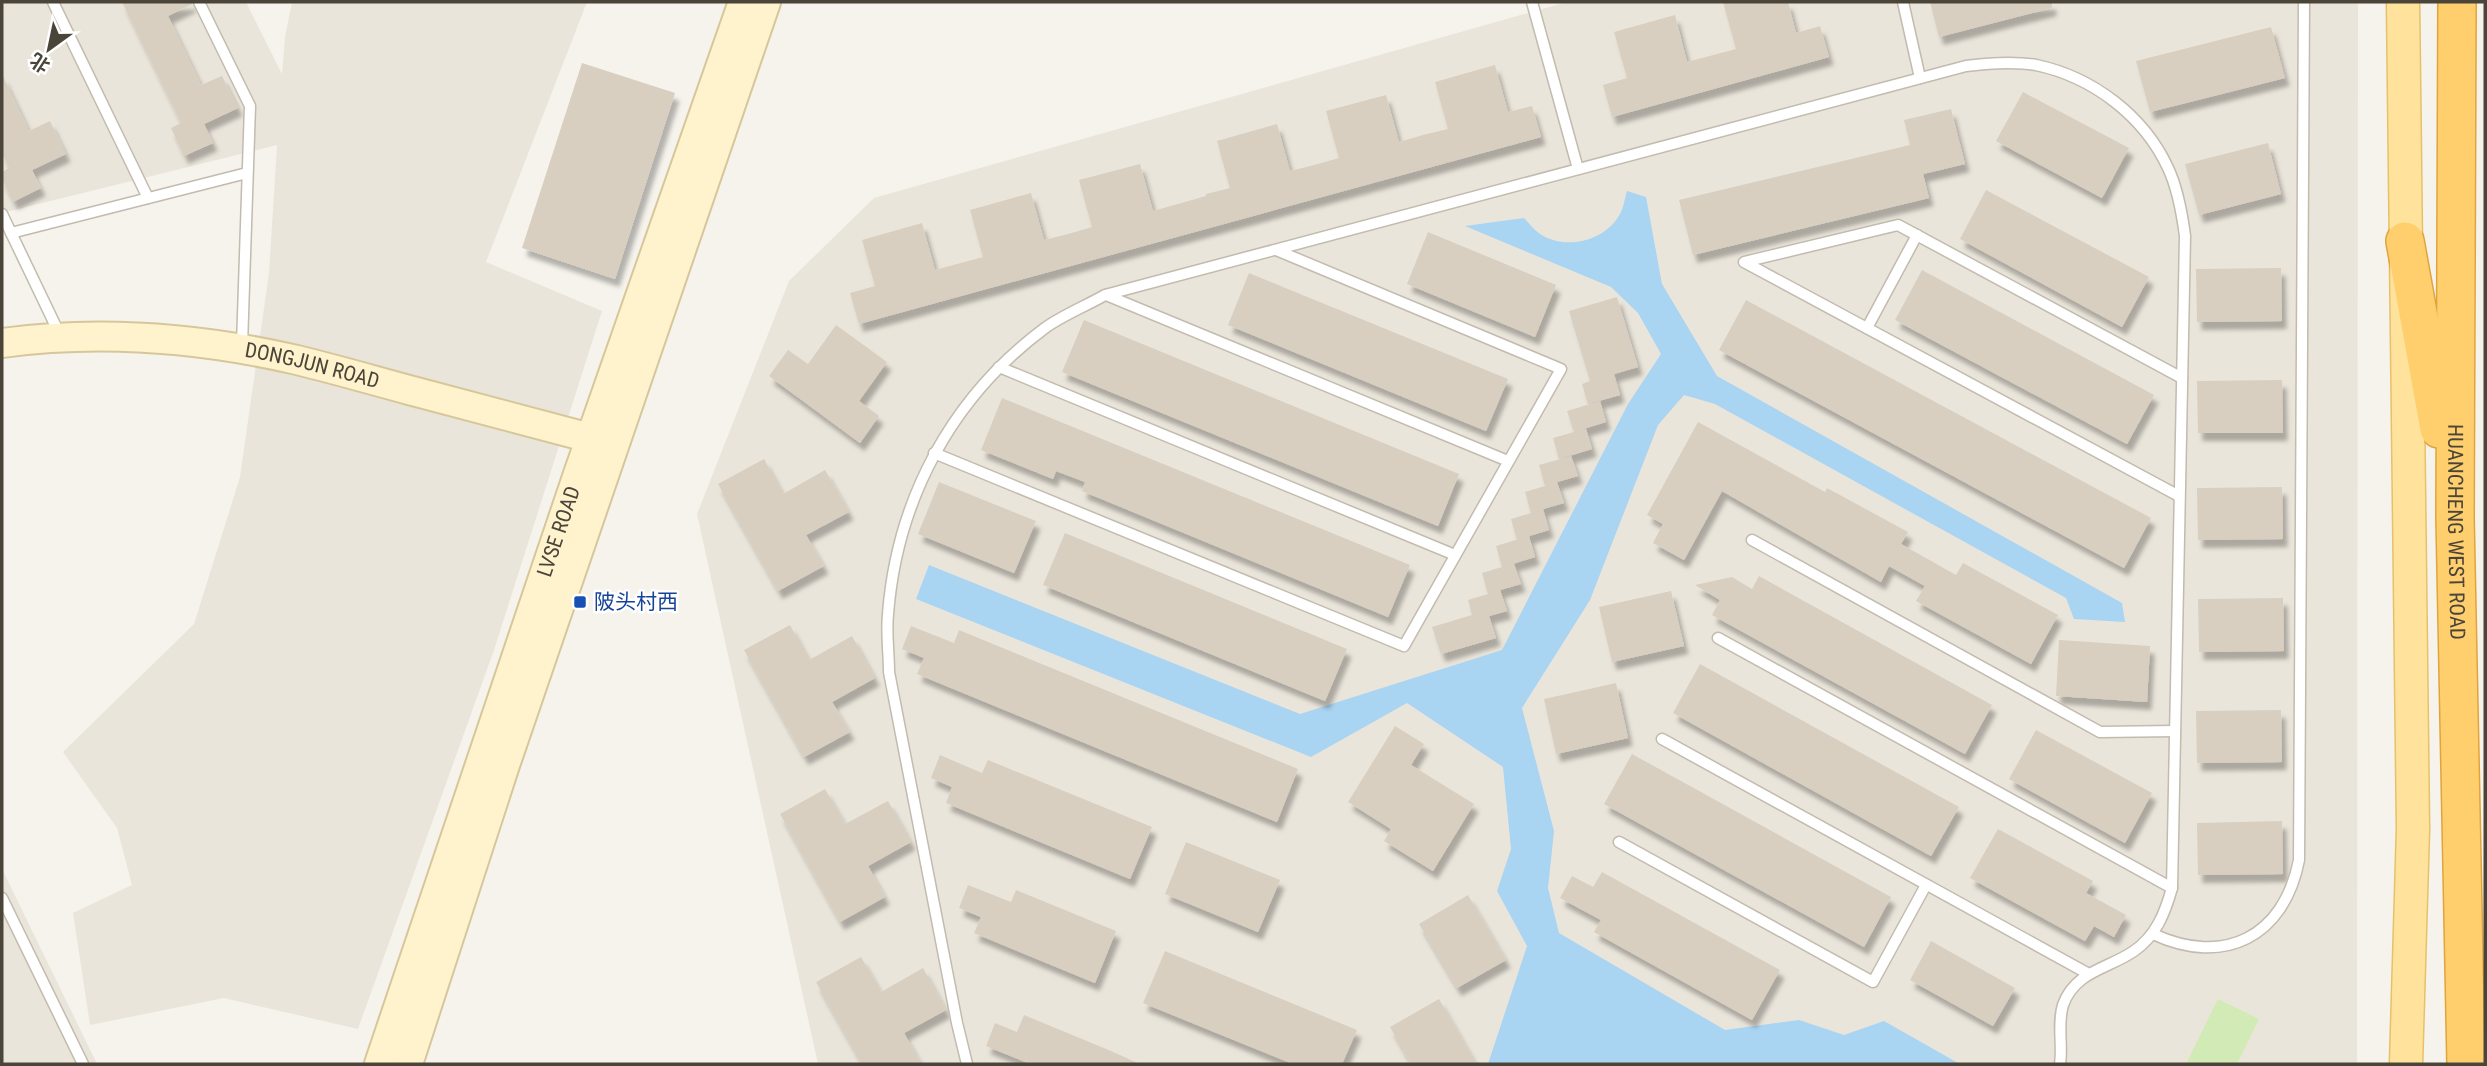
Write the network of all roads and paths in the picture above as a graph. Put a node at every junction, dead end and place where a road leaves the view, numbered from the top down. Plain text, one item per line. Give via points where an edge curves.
1 (53, 2) edge
2 (199, 2) edge
3 (743, 2) edge
4 (766, 2) edge
5 (1532, 2) edge
6 (1903, 2) edge
7 (2304, 2) edge
8 (2403, 2) edge
9 (2457, 2) edge
10 (1920, 78) junction
11 (1578, 169) junction
12 (247, 173) junction
13 (148, 198) junction
14 (2, 214) edge
15 (11, 233) junction
16 (1917, 235) junction
17 (2405, 241) junction
18 (1276, 250) junction
19 (1105, 295) junction
20 (1867, 328) junction
21 (62, 338) junction
22 (2, 343) edge
23 (242, 349) junction
24 (999, 367) junction
25 (2182, 378) junction
26 (602, 441) junction
27 (934, 453) junction
28 (1508, 461) junction
29 (2179, 496) junction
30 (2455, 517) junction
31 (1752, 540) dead end
32 (1455, 555) junction
33 (1718, 638) dead end
34 (2175, 732) junction
35 (1662, 739) dead end
36 (1619, 842) dead end
37 (1926, 885) junction
38 (2172, 888) junction
39 (2, 898) edge
40 (2153, 934) junction
41 (2087, 973) junction
42 (83, 1064) edge
43 (379, 1064) edge
44 (408, 1064) edge
45 (967, 1064) edge
46 (2060, 1064) edge
47 (2406, 1064) edge
48 (2466, 1064) edge

1 - 13 lane
2 - 12 lane via 250,106
3 - 26 main road, LVSE ROAD
4 - 26 main road, LVSE ROAD
5 - 11 lane
6 - 10 lane
7 - 40 lane via 2299,860 2284,906 2247,938 2199,948
8 - 17 main road
9 - 30 highway, HUANCHENG WEST ROAD
10 - 11 lane
10 - 25 lane via 2001,62 2035,65 2100,91 2151,138 2176,190 2185,236
11 - 18 lane
12 - 13 lane
12 - 23 lane
13 - 15 lane
14 - 15 lane
15 - 21 lane
16 - 20 lane
16 - 20 lane via 1898,225 1744,262
16 - 25 lane
17 - 30 highway
17 - 47 main road via 2413,829
18 - 19 lane
18 - 28 lane via 1561,369
19 - 24 lane via 1046,327
19 - 28 lane
20 - 29 lane
21 - 22 main road, DONGJUN ROAD
21 - 23 main road, DONGJUN ROAD via 185,341
23 - 26 main road, DONGJUN ROAD
24 - 27 lane via 964,406
24 - 32 lane
25 - 29 lane
26 - 43 main road, LVSE ROAD
26 - 44 main road, LVSE ROAD via 500,782
27 - 32 lane via 1404,646
27 - 45 lane via 910,505 895,559 888,616 889,673
28 - 32 lane
29 - 34 lane
30 - 48 highway, HUANCHENG WEST ROAD
31 - 34 lane via 2100,732
33 - 38 lane
34 - 38 lane
35 - 37 lane
36 - 37 lane via 1873,982
37 - 41 lane
38 - 40 lane
39 - 42 lane
40 - 41 lane via 2135,951
41 - 46 lane via 2063,1006

